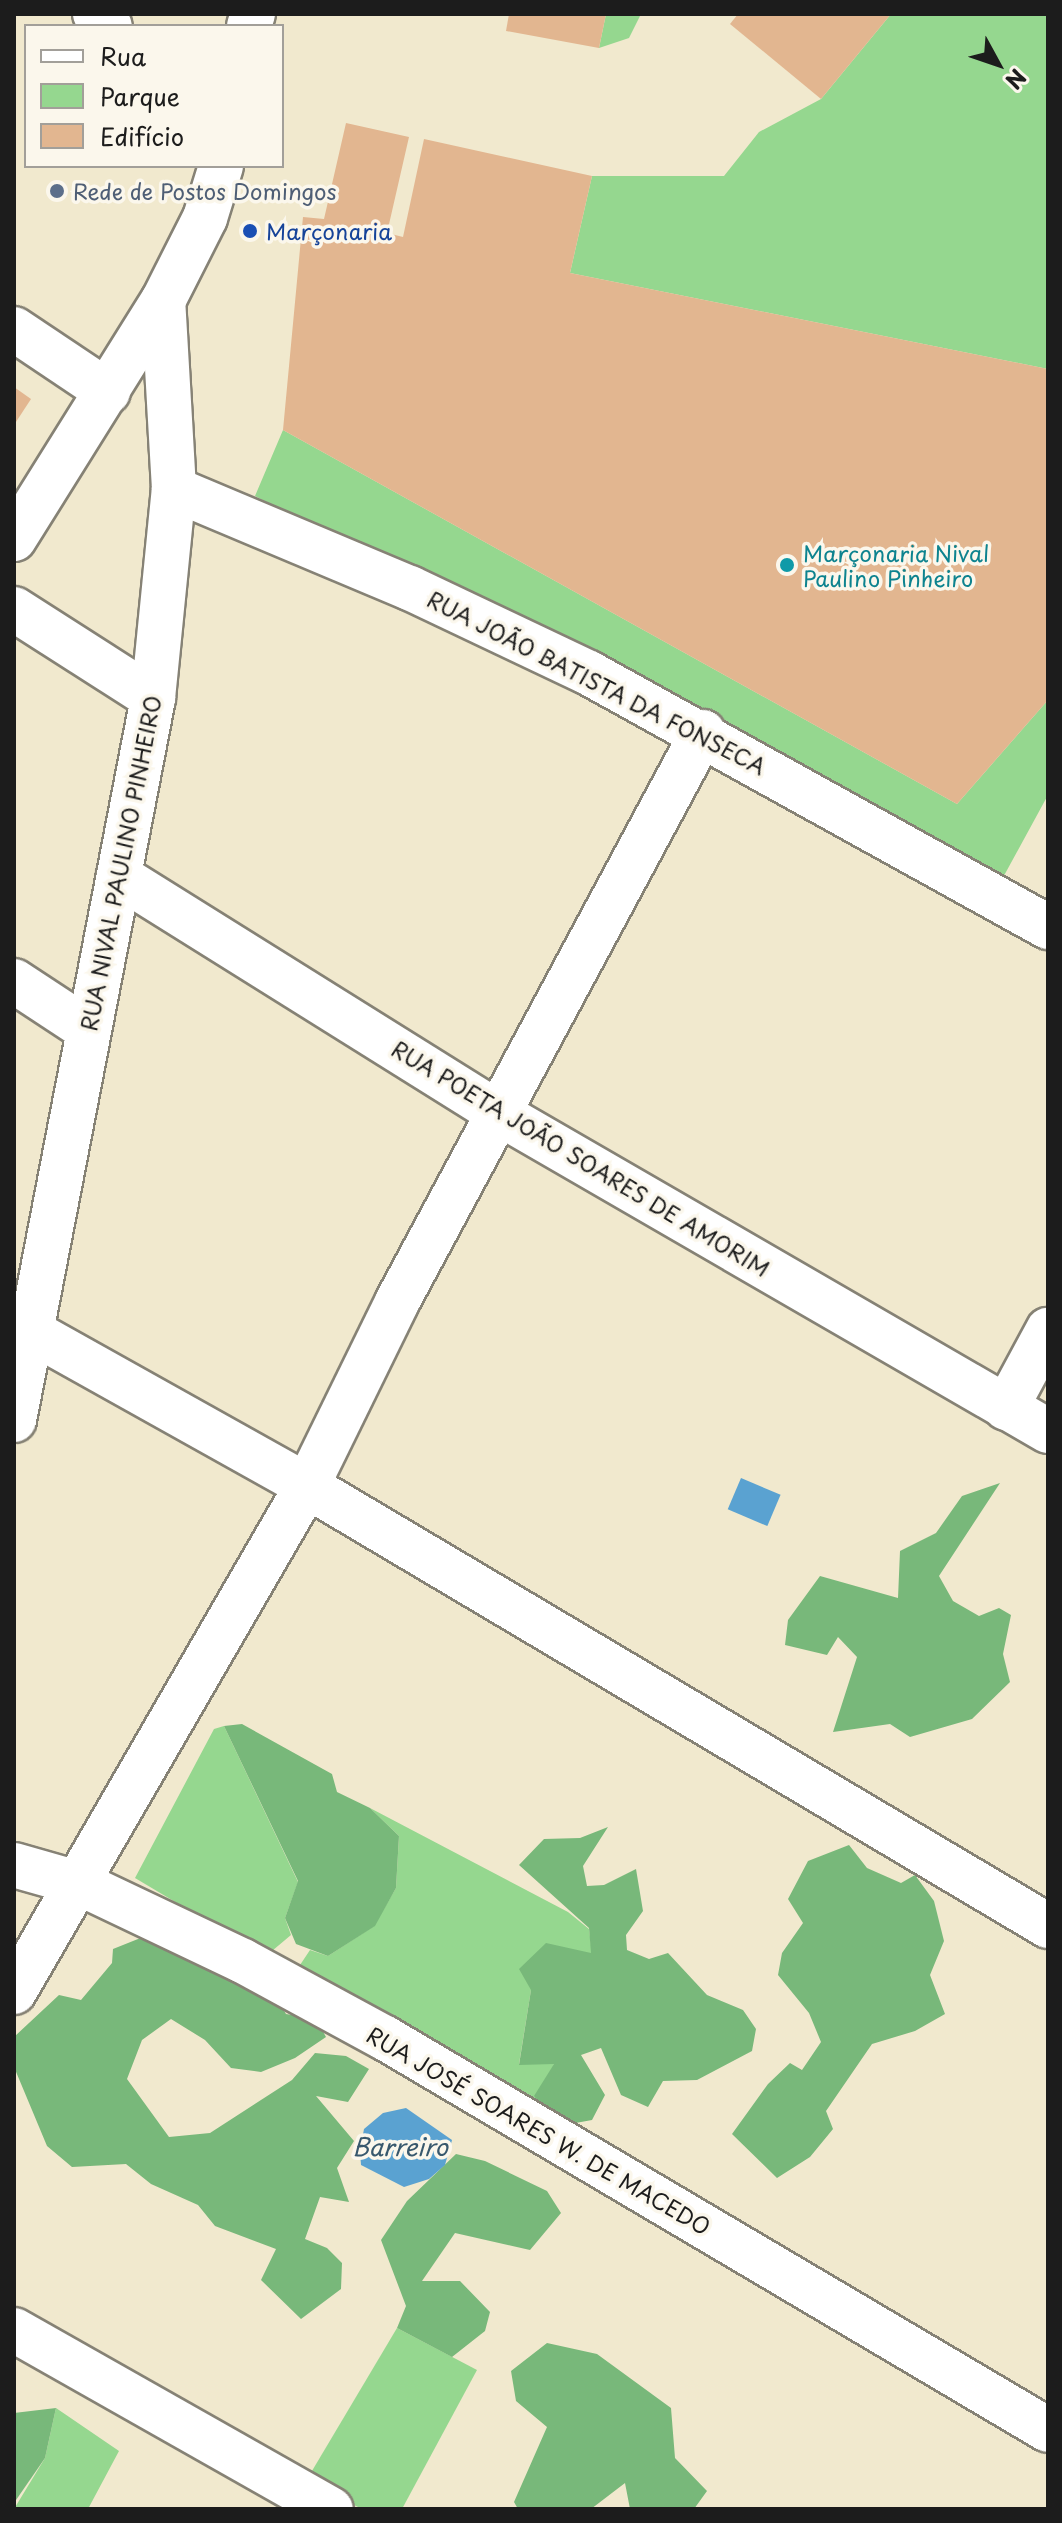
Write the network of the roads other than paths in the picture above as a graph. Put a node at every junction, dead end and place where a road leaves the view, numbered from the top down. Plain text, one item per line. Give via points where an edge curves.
1 (220, 168) edge
2 (163, 301) junction
3 (14, 329) edge
4 (108, 392) junction
5 (174, 489) junction
6 (14, 539) edge
7 (14, 609) edge
8 (153, 698) junction
9 (703, 732) junction
10 (119, 876) junction
11 (1048, 927) edge
12 (14, 981) edge
13 (87, 1029) junction
14 (500, 1114) junction
15 (1048, 1330) edge
16 (32, 1332) junction
17 (18, 1392) edge
18 (1006, 1408) junction
19 (1048, 1431) edge
20 (307, 1486) junction
21 (14, 1865) edge
22 (81, 1884) junction
23 (1048, 1926) edge
24 (14, 1992) edge
25 (14, 2330) edge
26 (1048, 2430) edge
27 (331, 2509) edge

1 - 2 street via 205,218
2 - 4 street
2 - 5 street, RUA NIVAL PAULINO PINHEIRO
3 - 4 street
4 - 6 street
5 - 8 street, RUA NIVAL PAULINO PINHEIRO
5 - 9 street, RUA JOÃO BATISTA DA FONSECA via 410,588
7 - 8 street
8 - 10 street, RUA NIVAL PAULINO PINHEIRO
9 - 11 street, RUA JOÃO BATISTA DA FONSECA
9 - 14 street
10 - 13 street, RUA NIVAL PAULINO PINHEIRO
10 - 14 street, RUA POETA JOÃO SOARES DE AMORIM
12 - 13 street
13 - 16 street, RUA NIVAL PAULINO PINHEIRO
14 - 18 street, RUA POETA JOÃO SOARES DE AMORIM
14 - 20 street via 397,1302
15 - 18 street
16 - 17 street, RUA NIVAL PAULINO PINHEIRO
16 - 20 street
18 - 19 street, RUA POETA JOÃO SOARES DE AMORIM
20 - 22 street
20 - 23 street
21 - 22 street, RUA JOSÉ SOARES W. DE MACEDO
22 - 24 street
22 - 26 street, RUA JOSÉ SOARES W. DE MACEDO via 243,1961 385,2038
25 - 27 street

